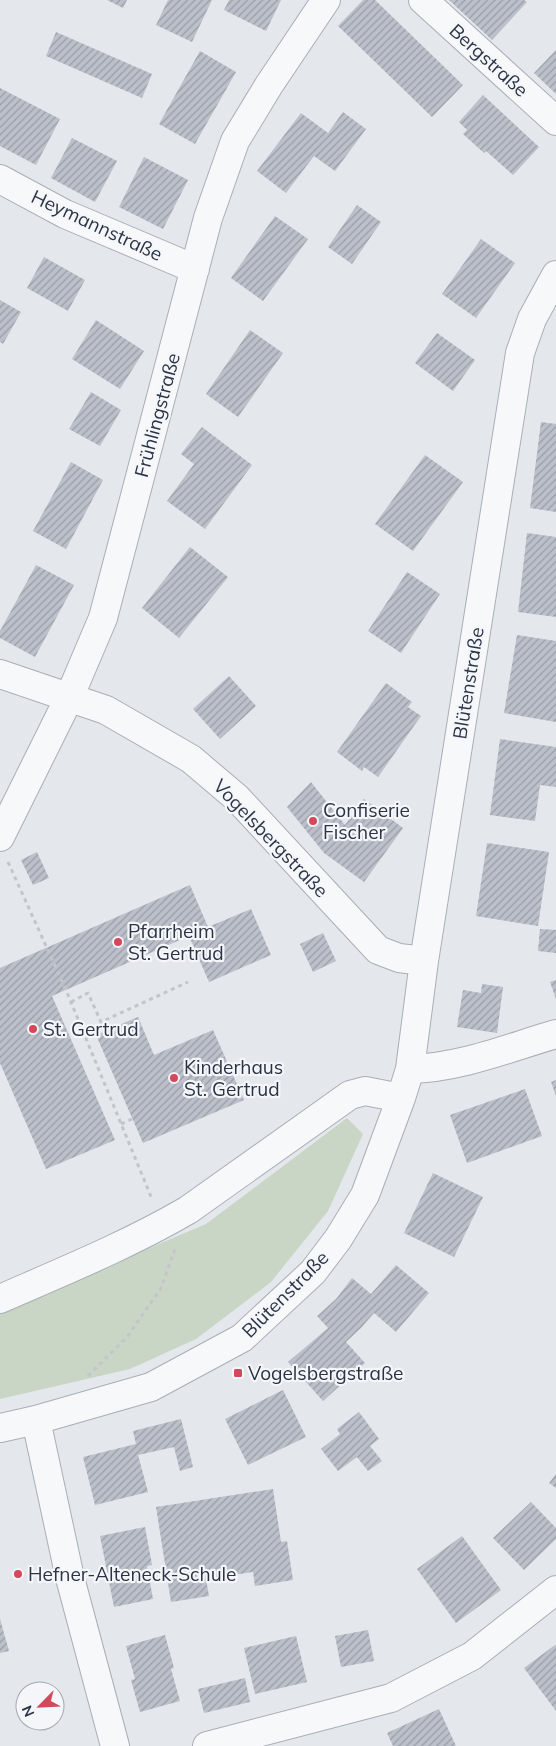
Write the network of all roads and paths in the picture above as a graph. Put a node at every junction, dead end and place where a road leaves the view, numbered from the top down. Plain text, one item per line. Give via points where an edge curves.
1 (326, 0) edge
2 (423, 0) edge
3 (556, 121) edge
4 (0, 179) edge
5 (195, 269) junction
6 (556, 274) edge
7 (0, 674) edge
8 (69, 698) junction
9 (4, 849) edge
10 (424, 960) junction
11 (188, 982) dead end
12 (71, 1002) junction
13 (556, 1034) edge
14 (410, 1069) junction
15 (401, 1098) junction
16 (132, 1119) dead end
17 (121, 1124) junction
18 (188, 1210) junction
19 (163, 1225) junction
20 (0, 1299) edge
21 (83, 1380) dead end
22 (36, 1420) junction
23 (0, 1428) edge
24 (556, 1590) edge
25 (115, 1746) edge
26 (207, 1746) edge

1 - 5 street, Frühlingstraße via 235,141 208,218
2 - 3 street, Bergstraße
4 - 5 street, Heymannstraße via 65,214
5 - 8 street, Frühlingstraße via 103,618
6 - 10 street, Blütenstraße via 532,319 520,353
7 - 8 street, Vogelsbergstraße
8 - 9 street, Frühlingstraße
8 - 10 street, Vogelsbergstraße via 106,710 191,759 237,798 378,950 399,958
9 - 12 path
10 - 14 street, Blütenstraße
11 - 12 path via 101,1022 88,993
12 - 17 path
13 - 14 street via 451,1065
14 - 15 street, Blütenstraße
15 - 18 street via 366,1091 350,1095
15 - 22 street, Blütenstraße via 365,1195 338,1239 313,1272 242,1338 151,1387
16 - 17 path
17 - 19 path
18 - 19 street
18 - 21 path via 161,1288 127,1337
19 - 20 street
22 - 23 street, Blütenstraße
22 - 25 street via 70,1578
24 - 26 street via 472,1656 391,1698

